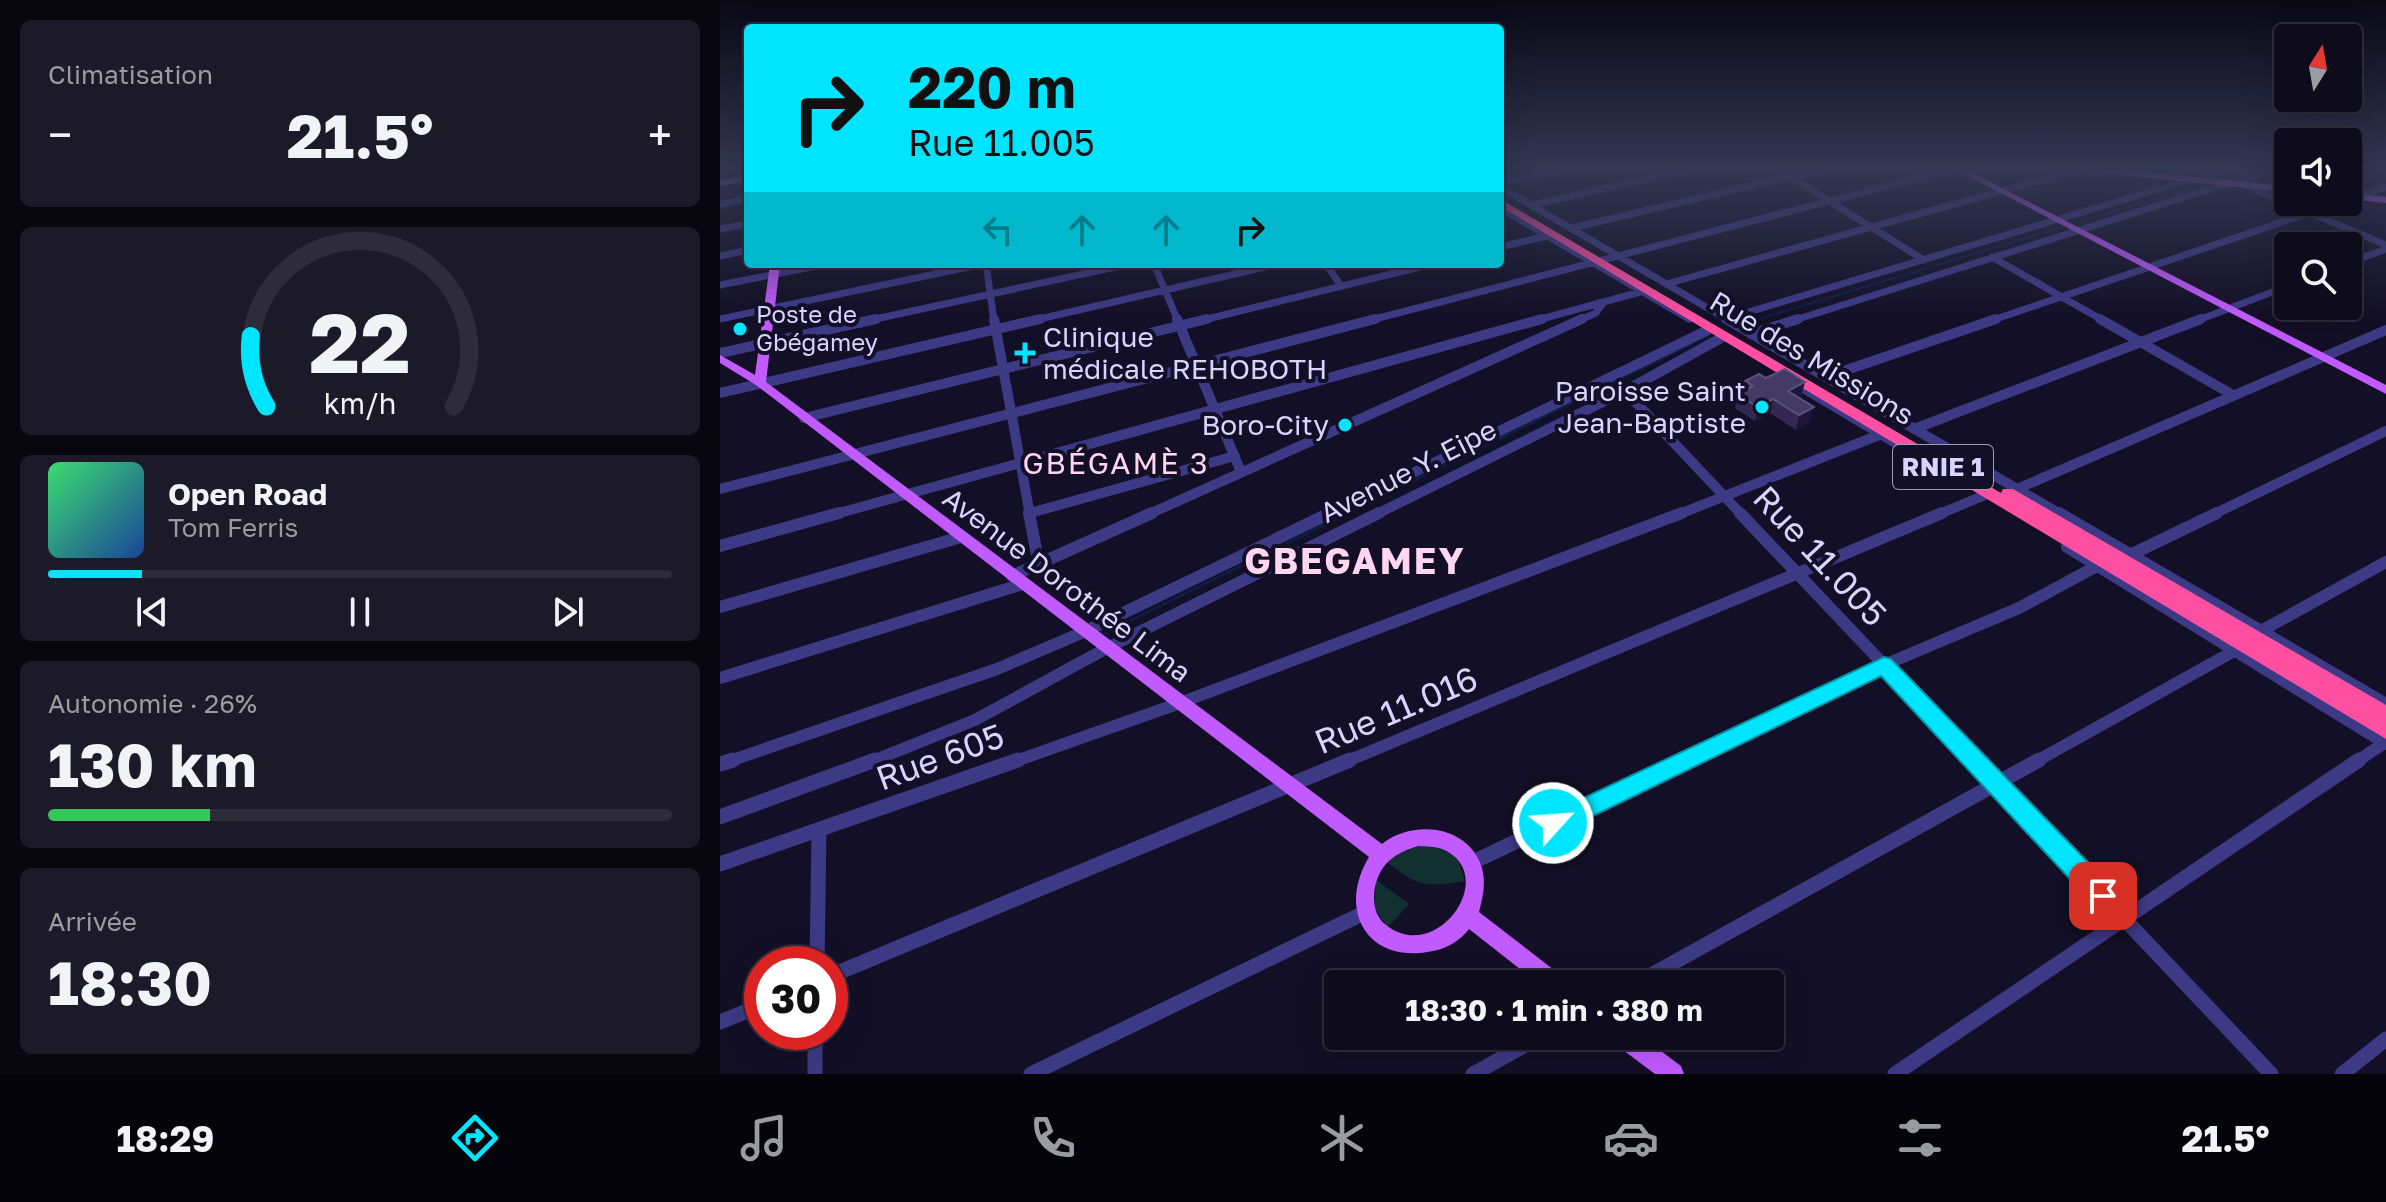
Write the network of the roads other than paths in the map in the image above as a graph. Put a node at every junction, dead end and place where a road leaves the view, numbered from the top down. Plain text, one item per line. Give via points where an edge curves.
1 (1517, 218) edge
2 (1520, 218) edge
3 (1539, 218) edge
4 (1555, 218) edge
5 (1613, 218) edge
6 (1763, 218) edge
7 (1856, 218) edge
8 (1899, 218) edge
9 (2060, 218) edge
10 (2118, 218) edge
11 (2292, 218) edge
12 (2323, 218) edge
13 (2057, 219) junction
14 (744, 225) edge
15 (1869, 226) junction
16 (1572, 228) junction
17 (720, 229) edge
18 (2078, 230) junction
19 (1547, 236) junction
20 (1504, 246) edge
21 (2386, 247) edge
22 (744, 251) edge
23 (720, 256) edge
24 (1992, 257) junction
25 (2362, 257) edge
26 (1604, 259) junction
27 (1924, 260) junction
28 (2149, 267) junction
29 (965, 268) edge
30 (985, 268) edge
31 (1110, 268) edge
32 (1156, 268) edge
33 (1261, 268) edge
34 (1329, 268) edge
35 (1415, 268) edge
36 (775, 269) edge
37 (1666, 284) junction
38 (720, 285) edge
39 (1341, 286) junction
40 (1165, 290) junction
41 (2274, 291) edge
42 (1640, 292) junction
43 (989, 294) junction
44 (2062, 296) junction
45 (1603, 303) junction
46 (770, 309) junction
47 (2229, 309) junction
48 (720, 319) edge
49 (1725, 319) junction
50 (1180, 326) junction
51 (995, 330) junction
52 (1708, 330) junction
53 (2386, 330) edge
54 (1751, 334) junction
55 (1721, 338) junction
56 (2142, 342) junction
57 (764, 344) junction
58 (720, 355) edge
59 (2323, 357) junction
60 (1196, 365) junction
61 (1002, 368) junction
62 (1826, 377) junction
63 (760, 383) junction
64 (2386, 390) edge
65 (1625, 391) junction
66 (720, 393) edge
67 (2233, 395) junction
68 (1215, 410) junction
69 (1013, 413) junction
70 (804, 418) junction
71 (1914, 429) junction
72 (2386, 431) edge
73 (1879, 435) junction
74 (851, 454) junction
75 (1235, 456) junction
76 (1021, 463) junction
77 (1241, 472) junction
78 (720, 489) edge
79 (2017, 489) junction
80 (906, 495) junction
81 (1985, 495) junction
82 (1725, 497) junction
83 (1030, 513) junction
84 (961, 537) junction
85 (720, 546) edge
86 (2130, 555) junction
87 (2386, 562) edge
88 (1039, 565) junction
89 (2097, 566) junction
90 (1798, 574) junction
91 (1017, 580) junction
92 (720, 607) edge
93 (1086, 631) junction
94 (2259, 632) junction
95 (1107, 648) junction
96 (2234, 651) junction
97 (1884, 665) junction
98 (720, 678) edge
99 (1180, 703) junction
100 (2386, 704) edge
101 (2386, 715) edge
102 (2385, 739) edge
103 (720, 764) edge
104 (1996, 783) junction
105 (1291, 787) junction
106 (720, 817) edge
107 (819, 832) junction
108 (1381, 855) junction
109 (1471, 863) junction
110 (720, 864) edge
111 (1366, 912) junction
112 (1467, 915) junction
113 (2124, 919) junction
114 (817, 946) edge
115 (848, 969) edge
116 (1538, 970) edge
117 (1660, 970) edge
118 (744, 1012) edge
119 (720, 1022) edge
120 (2386, 1039) edge
121 (815, 1050) edge
122 (1517, 1050) edge
123 (1641, 1050) edge
124 (815, 1074) edge
125 (1031, 1074) edge
126 (1473, 1074) edge
127 (1673, 1074) edge
128 (1895, 1074) edge
129 (2271, 1074) edge
130 (2342, 1074) edge

1 - 19 street
2 - 26 highway, Rue des Missions / RNIE 1
3 - 26 highway, Rue des Missions / RNIE 1
4 - 16 street
5 - 16 street
6 - 26 street
7 - 15 street
8 - 15 street
9 - 13 street
10 - 18 street
11 - 28 street
12 - 21 street
13 - 18 main road
13 - 27 street
14 - 17 street
15 - 27 street
15 - 37 street
16 - 26 street
18 - 24 street
18 - 28 main road
19 - 20 street
19 - 26 street
21 - 25 street
22 - 23 street
24 - 44 street
24 - 54 street
26 - 37 street
26 - 42 street
26 - 60 street
26 - 101 highway, Rue des Missions / RNIE 1
26 - 102 highway, Rue des Missions / RNIE 1
27 - 49 street
28 - 44 street
28 - 47 main road
29 - 46 street
30 - 43 street
31 - 43 street
32 - 40 street
33 - 40 street
34 - 39 street
35 - 39 street
36 - 38 street
36 - 46 main road
37 - 49 street
39 - 50 street
40 - 50 street
40 - 51 street
41 - 47 street
42 - 45 street
42 - 52 street
43 - 51 street
43 - 57 street
44 - 56 street
44 - 62 street
45 - 68 street
45 - 77 street via 1596,313
46 - 48 street
46 - 57 main road
47 - 56 street
47 - 59 main road
49 - 54 street
50 - 60 street
50 - 61 street
51 - 61 street
51 - 63 street
52 - 55 street
52 - 93 street, Avenue Y. Eipe
53 - 59 street
54 - 62 street
55 - 65 street, Avenue Y. Eipe
55 - 73 street
56 - 67 street
56 - 71 street
57 - 58 street
57 - 63 main road
58 - 63 main road, Avenue Dorothée Lima
59 - 64 main road
59 - 67 street
60 - 68 street
60 - 69 street
61 - 69 street
61 - 70 street
62 - 71 street
63 - 66 street
63 - 70 main road, Avenue Dorothée Lima
65 - 82 street, Rue 11.005
65 - 95 street, Avenue Y. Eipe
67 - 79 street
68 - 75 street
68 - 76 street
69 - 74 street
69 - 76 street
70 - 74 main road, Avenue Dorothée Lima
71 - 79 street
72 - 86 street
73 - 81 street
73 - 82 street, Rue 605
74 - 78 street
74 - 80 main road, Avenue Dorothée Lima
75 - 77 street
75 - 83 street
76 - 80 street
76 - 83 street
77 - 88 street
79 - 86 street
80 - 84 main road, Avenue Dorothée Lima
80 - 85 street
81 - 89 street
81 - 90 street, Rue 11.016
82 - 90 street, Rue 11.005
82 - 99 street, Rue 605
83 - 88 street
84 - 91 main road, Avenue Dorothée Lima
84 - 92 street
86 - 94 street
87 - 94 street
88 - 91 street
89 - 96 street
89 - 97 street via 2019,608
90 - 97 street, Rue 11.005
90 - 105 street, Rue 11.016
91 - 93 main road, Avenue Dorothée Lima
91 - 98 street
93 - 95 main road, Avenue Dorothée Lima
93 - 103 street, Avenue Y. Eipe via 997,669
94 - 100 street
95 - 99 main road, Avenue Dorothée Lima
95 - 106 street, Avenue Y. Eipe via 943,734
96 - 102 street
96 - 104 street
97 - 104 street, Rue 11.005
97 - 109 street
99 - 105 main road, Avenue Dorothée Lima
99 - 107 street, Rue 605
102 - 113 street
104 - 113 street, Rue 11.005
104 - 117 street
105 - 108 main road, Avenue Dorothée Lima
105 - 115 street, Rue 11.016
107 - 110 street, Rue 605
107 - 114 street
108 - 109 main road via 1407,839 1430,837 1452,843
108 - 111 main road via 1364,885
109 - 112 main road via 1476,892
111 - 112 main road via 1386,937 1412,945 1440,939
111 - 125 street
112 - 116 main road
113 - 128 street
113 - 129 street, Rue 11.005
118 - 119 street
120 - 130 street
121 - 124 street
122 - 126 street
123 - 127 main road

